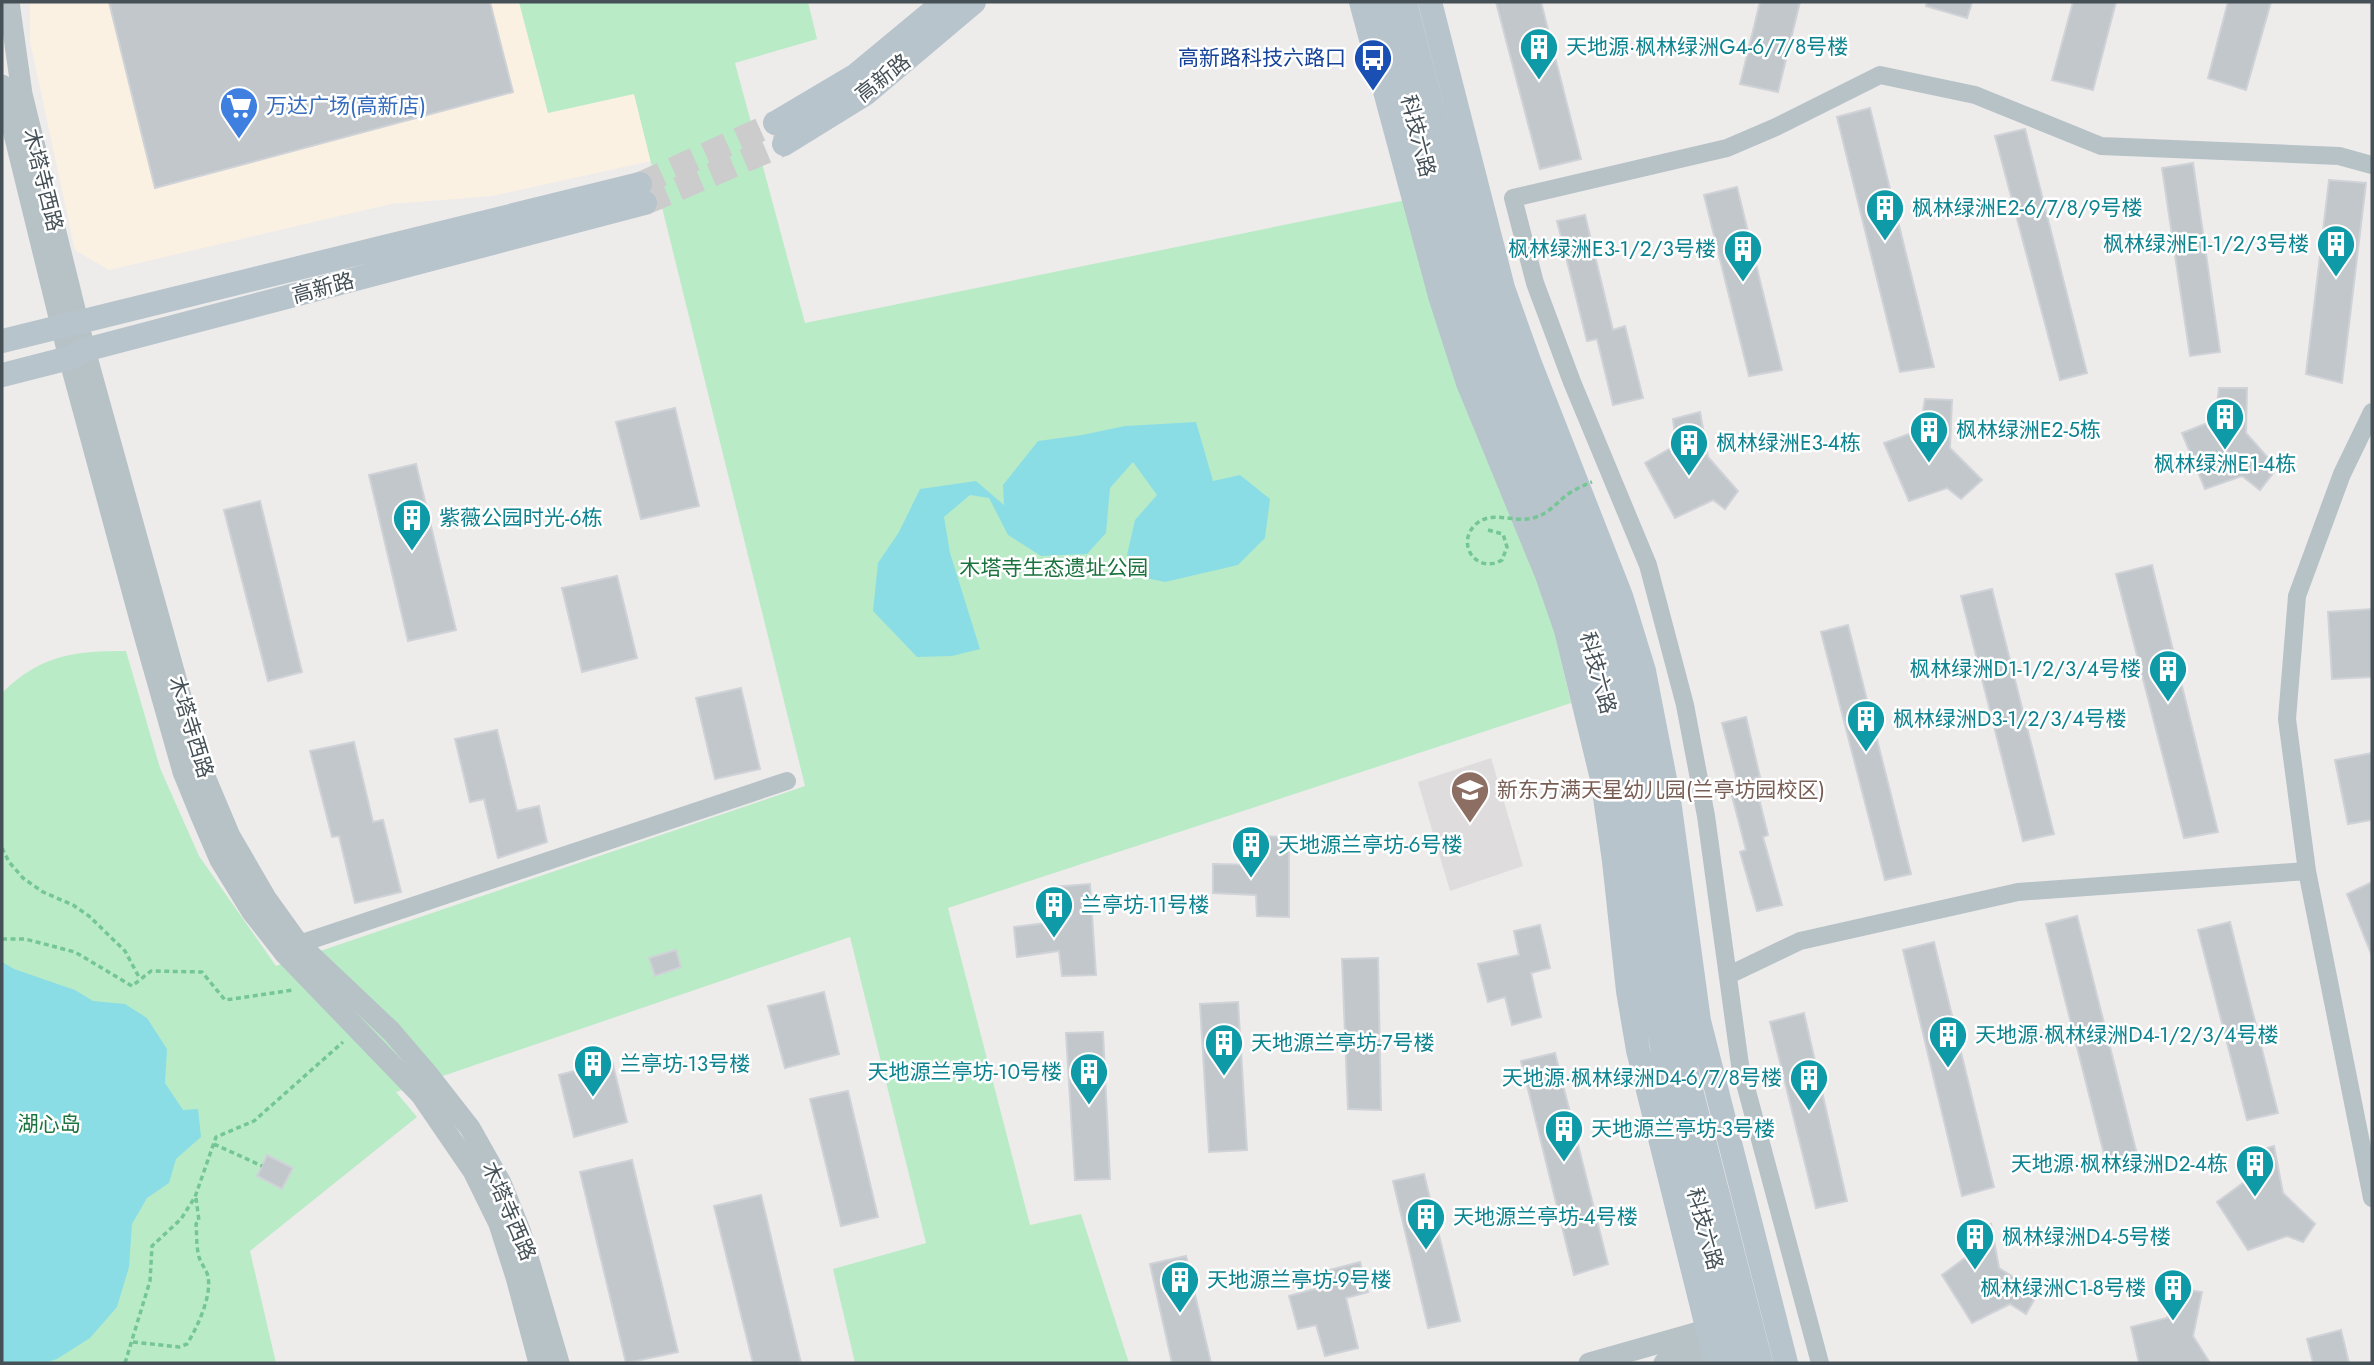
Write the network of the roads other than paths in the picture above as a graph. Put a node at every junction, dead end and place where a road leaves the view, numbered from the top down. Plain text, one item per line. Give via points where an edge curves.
1 (9, 2) edge
2 (944, 2) edge
3 (974, 2) edge
4 (1361, 2) edge
5 (1383, 2) edge
6 (1405, 2) edge
7 (1430, 2) edge
8 (2, 85) edge
9 (2372, 165) edge
10 (70, 325) junction
11 (2, 341) edge
12 (77, 354) junction
13 (2, 375) edge
14 (2372, 412) edge
15 (787, 781) dead end
16 (2307, 871) junction
17 (292, 949) junction
18 (1729, 975) junction
19 (2372, 1198) edge
20 (1730, 1341) edge
21 (539, 1363) edge
22 (559, 1363) edge
23 (1588, 1363) edge
24 (1664, 1363) edge
25 (1760, 1363) edge
26 (1786, 1363) edge
27 (1820, 1363) edge

1 - 10 street, 木塔寺西路 via 22,94
2 - 3 main road, 高新路 via 780,134 865,94
4 - 20 main road via 1468,383 1566,630 1603,783 1638,1050
5 - 20 main road, 科技六路 via 1444,240 1483,360 1581,605 1614,734 1633,835 1664,1056
6 - 20 main road, 科技六路 via 1495,335 1602,607 1634,726 1653,830 1671,992
7 - 26 main road via 1503,288 1644,671 1669,800 1699,1021
8 - 10 street, 木塔寺西路
9 - 18 street via 2339,156 2101,146 1975,95 1880,75 1727,148 1513,198 1539,295 1648,565 1685,705
10 - 11 main road, 高新路
10 - 12 street, 木塔寺西路
10 - 12 main road, 高新路 via 643,194
12 - 13 main road, 高新路
12 - 17 street, 木塔寺西路 via 183,772 220,860 252,912
14 - 16 street via 2342,474 2297,596 2287,719
15 - 17 street
16 - 18 street via 2018,892 1800,941
16 - 19 street
17 - 21 street, 木塔寺西路 via 316,986 421,1095 473,1171 499,1224
17 - 22 street, 木塔寺西路 via 391,1031 470,1128 501,1183 521,1233
18 - 27 street via 1740,1066
20 - 23 street
20 - 24 street
20 - 25 main road, 科技六路

